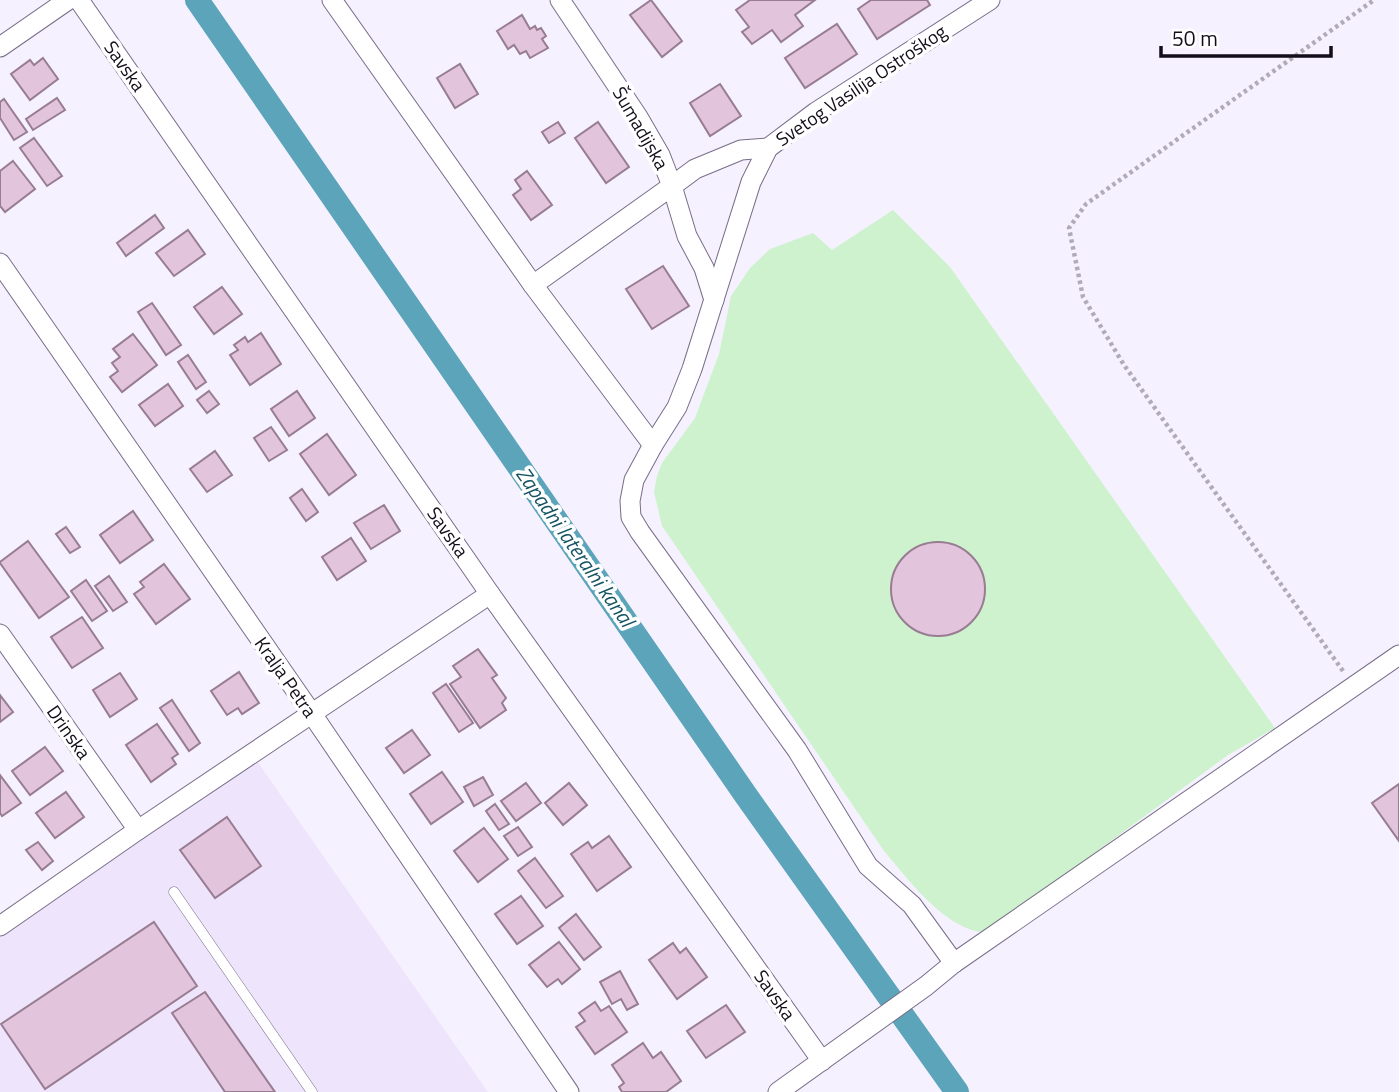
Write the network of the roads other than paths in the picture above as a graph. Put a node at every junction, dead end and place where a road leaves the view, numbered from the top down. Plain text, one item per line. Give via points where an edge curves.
1 (68, 0) edge
2 (79, 0) edge
3 (332, 0) edge
4 (560, 0) edge
5 (990, 0) edge
6 (0, 47) edge
7 (768, 148) junction
8 (672, 186) junction
9 (0, 263) edge
10 (534, 285) junction
11 (714, 300) junction
12 (653, 445) junction
13 (490, 594) junction
14 (0, 634) edge
15 (1399, 654) edge
16 (312, 714) junction
17 (138, 830) junction
18 (174, 892) dead end
19 (0, 926) edge
20 (954, 963) junction
21 (822, 1061) junction
22 (312, 1092) edge
23 (569, 1092) edge
24 (778, 1092) edge

1 - 6 street
2 - 13 street, Savska
3 - 10 street
4 - 8 street, Šumadijska via 638,117
5 - 7 street, Svetog Vasilija Ostroškog
7 - 8 street via 741,150 695,169
7 - 11 street via 751,182
8 - 10 street, Šumadijska
8 - 11 street
9 - 16 street, Kralja Petra
10 - 12 street
11 - 12 street via 677,407
12 - 20 street via 634,480 630,501 631,517 639,532 797,750 868,866 912,905
13 - 16 street
13 - 21 street, Savska
14 - 17 street, Drinska
15 - 20 street
16 - 17 street
16 - 23 street, Kralja Petra
17 - 19 street
18 - 22 lane
20 - 21 street
21 - 24 street

